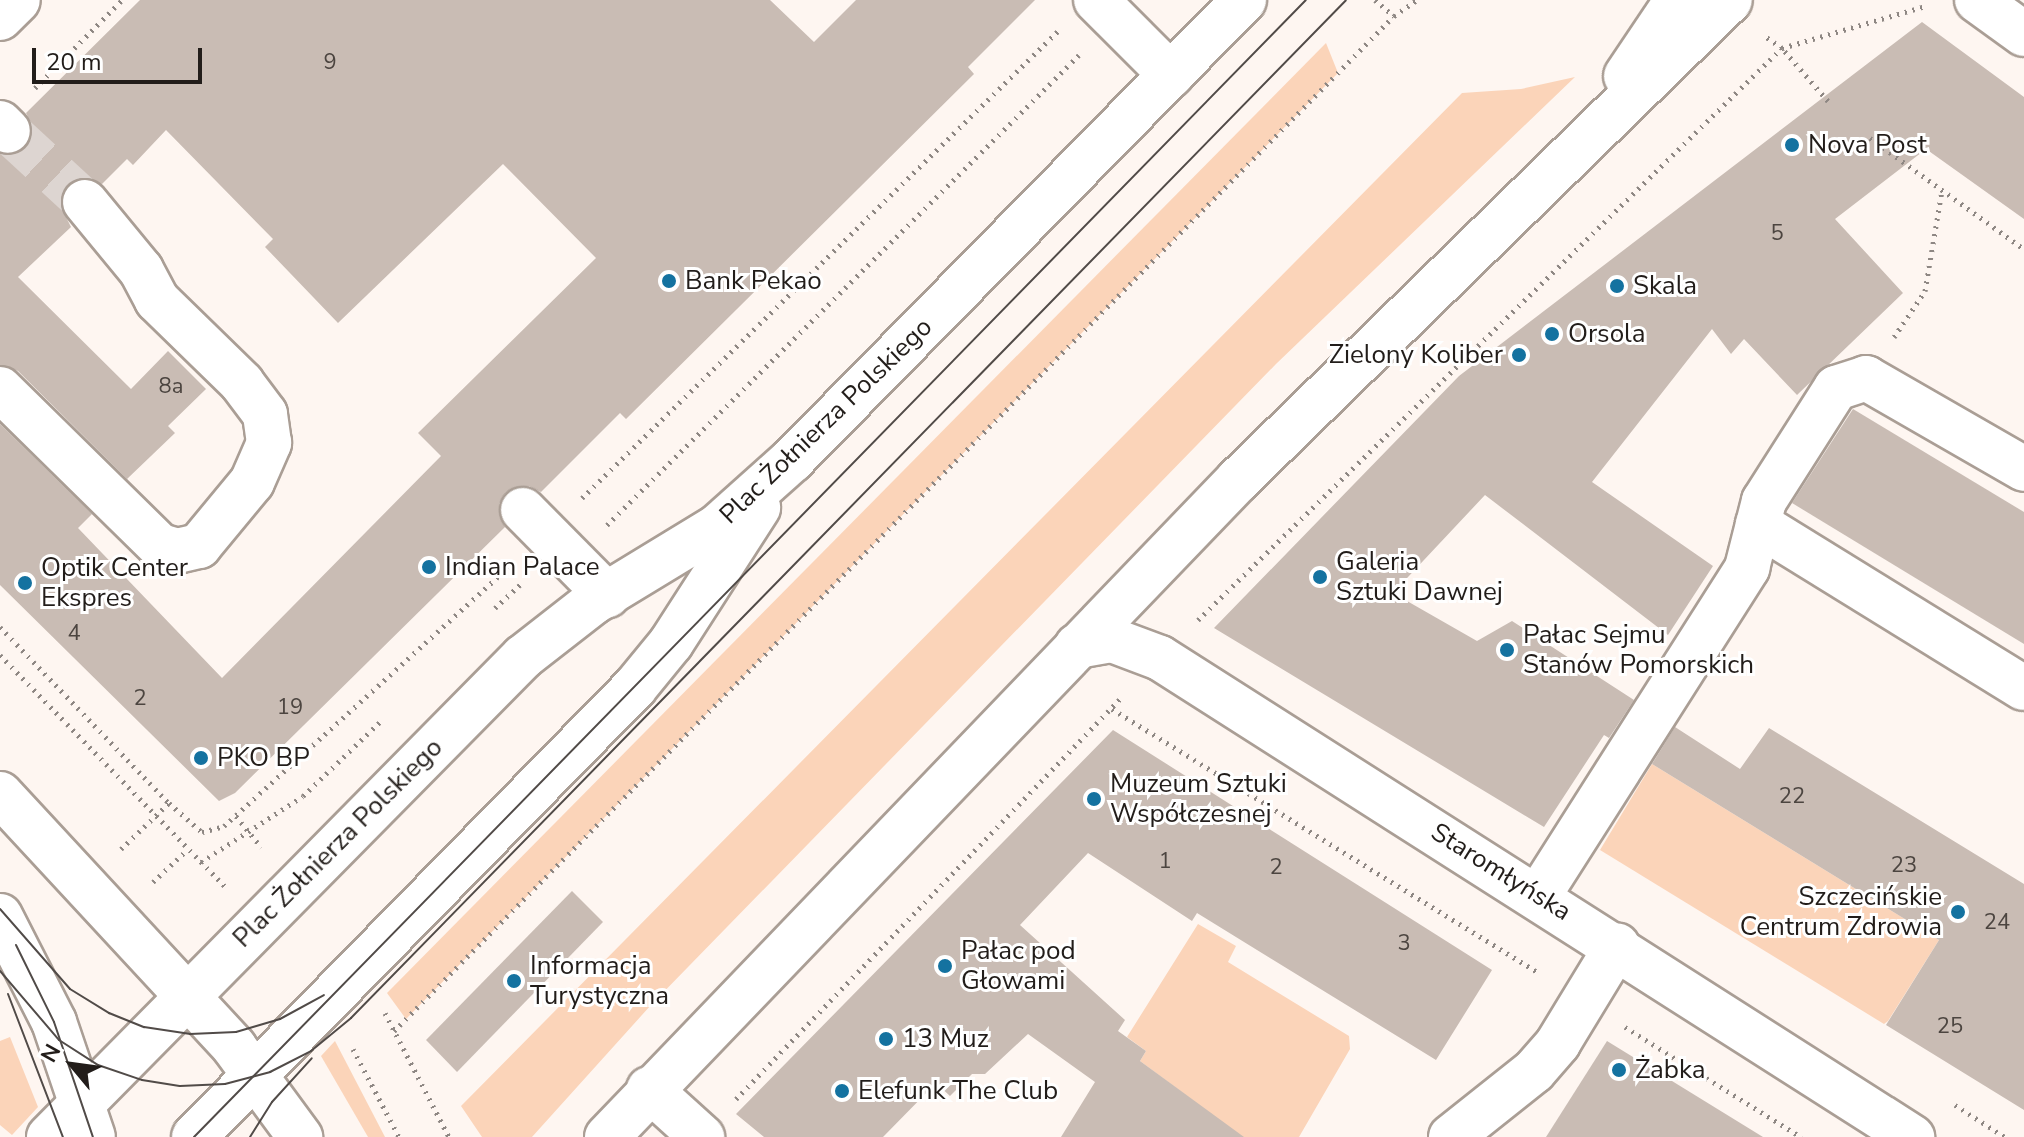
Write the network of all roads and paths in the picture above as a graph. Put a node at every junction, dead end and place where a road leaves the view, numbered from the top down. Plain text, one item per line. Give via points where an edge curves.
1 (18, 0) edge
2 (122, 0) edge
3 (1244, 0) edge
4 (1253, 0) edge
5 (1375, 0) edge
6 (1417, 0) edge
7 (1677, 0) edge
8 (1938, 0) edge
9 (1977, 0) edge
10 (1733, 3) edge
11 (1093, 14) edge
12 (1394, 16) junction
13 (0, 18) edge
14 (2024, 34) edge
15 (1782, 48) junction
16 (1184, 62) junction
17 (1828, 101) dead end
18 (10, 118) edge
19 (1870, 138) dead end
20 (1942, 190) junction
21 (1535, 191) junction
22 (85, 202) tunnel mouth
23 (2024, 249) edge
24 (1866, 378) junction
25 (0, 389) edge
26 (792, 460) junction
27 (2024, 469) edge
28 (1758, 524) junction
29 (545, 532) junction
30 (607, 595) junction
31 (487, 616) dead end
32 (1197, 622) junction
33 (0, 627) edge
34 (1204, 630) dead end
35 (1077, 646) junction
36 (0, 655) edge
37 (1160, 658) junction
38 (2024, 688) edge
39 (1112, 709) junction
40 (390, 712) dead end
41 (0, 794) edge
42 (169, 803) junction
43 (236, 816) junction
44 (154, 817) junction
45 (248, 831) junction
46 (187, 850) junction
47 (264, 851) dead end
48 (116, 853) dead end
49 (201, 862) junction
50 (158, 878) dead end
51 (222, 882) dead end
52 (1539, 895) junction
53 (0, 916) edge
54 (1617, 946) junction
55 (0, 980) edge
56 (188, 995) junction
57 (1585, 1002) junction
58 (347, 1040) dead end
59 (258, 1077) junction
60 (649, 1089) junction
61 (1951, 1103) dead end
62 (70, 1128) edge
63 (701, 1136) edge
64 (194, 1137) edge
65 (300, 1137) edge
66 (399, 1137) edge
67 (449, 1137) edge
68 (607, 1137) edge
69 (1451, 1137) edge
70 (1801, 1137) edge
71 (1912, 1137) edge
72 (2005, 1137) edge

1 - 13 street
2 - 18 path
3 - 16 street, Plac Żołnierza Polskiego
4 - 16 street, Plac Żołnierza Polskiego
5 - 12 path
6 - 12 path
7 - 21 street via 1643,53
8 - 15 path
9 - 14 street
10 - 15 path
10 - 21 street
11 - 16 street
11 - 29 path
11 - 29 path via 654,482
12 - 67 path via 394,1031
15 - 17 path
15 - 32 path
16 - 26 street, Plac Żołnierza Polskiego
19 - 20 path
20 - 23 path
20 - 24 path via 1925,291
21 - 35 street
22 - 25 street via 141,270 157,300 242,383 265,414 269,443 252,482 199,546 177,551 160,546
24 - 27 street
24 - 28 street via 1836,388 1764,501
26 - 30 street, Plac Żołnierza Polskiego via 717,527
26 - 59 street via 649,671
28 - 38 street
28 - 52 street via 1747,568
29 - 30 street
29 - 31 path via 528,577
29 - 43 path
30 - 56 street, Plac Żołnierza Polskiego via 523,657
32 - 34 path
32 - 37 path
33 - 42 path
35 - 37 street, Staromłyńska via 1112,640
35 - 60 street
36 - 44 path
37 - 39 path
37 - 52 street, Staromłyńska
39 - 57 path
39 - 63 path
40 - 45 path via 303,796
41 - 56 street
42 - 43 path via 202,832
42 - 44 path
43 - 45 path
44 - 46 path
44 - 48 path
45 - 47 path
45 - 49 path
46 - 49 path
46 - 50 path
49 - 51 path
52 - 54 street, Staromłyńska
53 - 62 street via 48,1008
54 - 57 street
54 - 71 street, Staromłyńska
55 - 62 street
56 - 59 street
56 - 62 street, Plac Żołnierza Polskiego
57 - 69 street via 1534,1071
57 - 70 path
58 - 66 path
59 - 64 street
59 - 65 street
60 - 63 street
60 - 68 street
61 - 72 path

